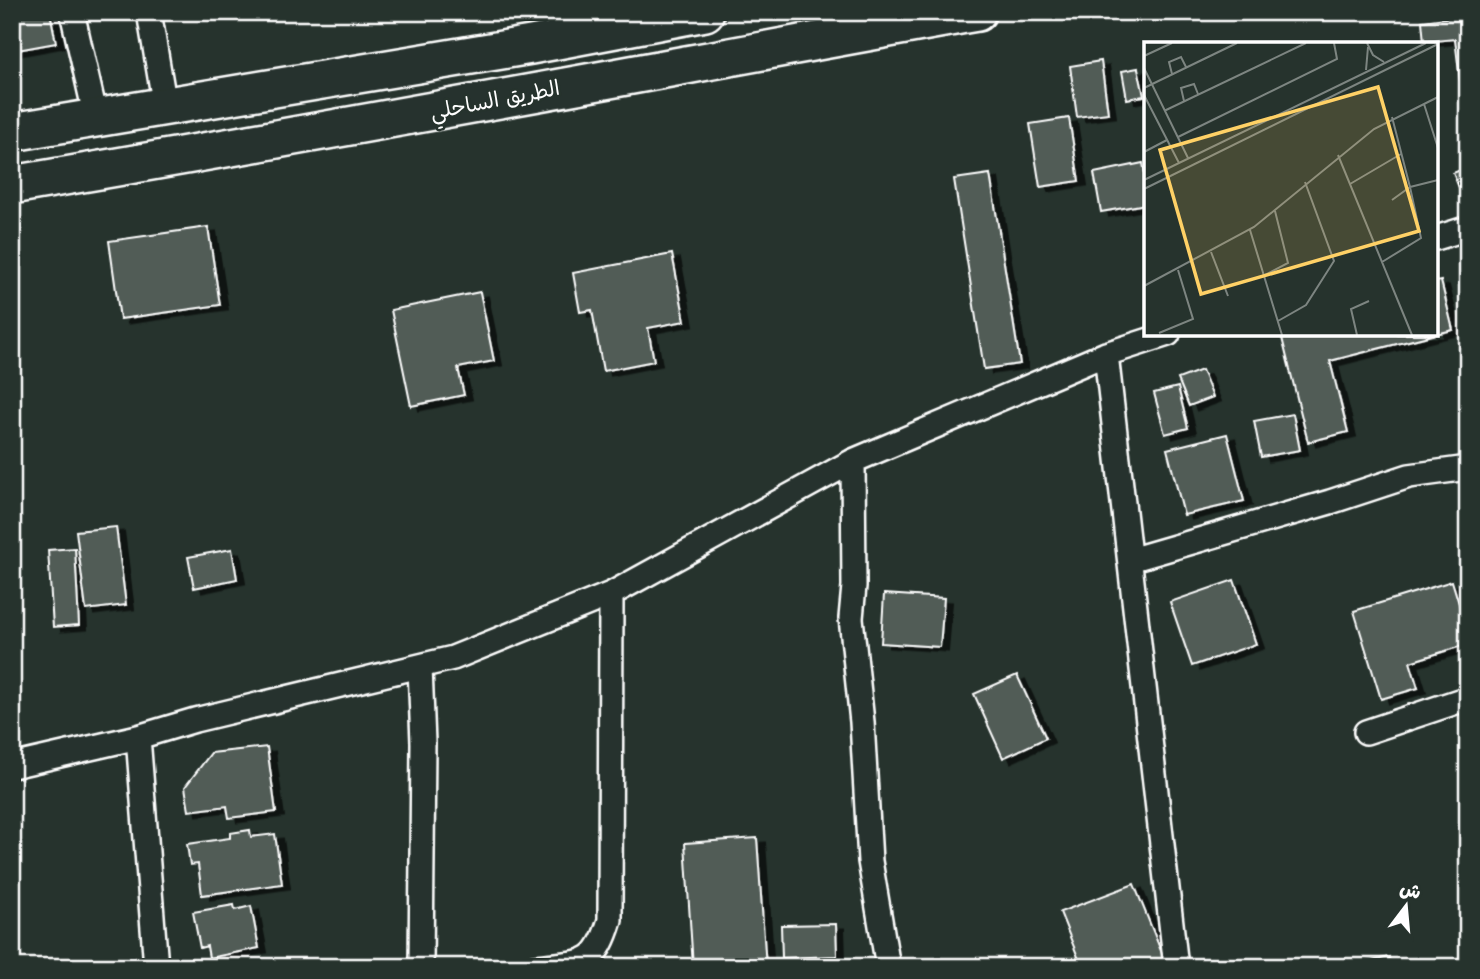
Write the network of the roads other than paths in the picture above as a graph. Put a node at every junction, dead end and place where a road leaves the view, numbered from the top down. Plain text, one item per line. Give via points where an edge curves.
1 (72, 12) edge
2 (149, 12) edge
3 (705, 12) edge
4 (977, 12) edge
5 (165, 107) junction
6 (96, 118) junction
7 (12, 132) edge
8 (12, 186) edge
9 (1468, 228) edge
10 (1438, 238) edge
11 (1162, 336) edge
12 (1106, 354) junction
13 (853, 461) junction
14 (1468, 468) edge
15 (1130, 560) junction
16 (611, 594) junction
17 (420, 667) junction
18 (1468, 698) edge
19 (1366, 732) dead end
20 (138, 737) junction
21 (12, 766) edge
22 (156, 967) edge
23 (421, 967) edge
24 (535, 967) edge
25 (888, 967) edge
26 (1176, 967) edge

1 - 6 street
2 - 5 street
3 - 5 highway
4 - 8 highway, الطريق الساحلي
5 - 6 highway
6 - 7 highway
9 - 10 street
11 - 12 street
12 - 13 street
12 - 15 street
13 - 16 street
13 - 25 street via 851,618 870,861
14 - 15 street via 1409,476
15 - 26 street
16 - 17 street via 453,659
16 - 24 street via 610,920 603,945 587,961
17 - 20 street via 208,716
17 - 23 street
18 - 19 street
20 - 21 street
20 - 22 street

